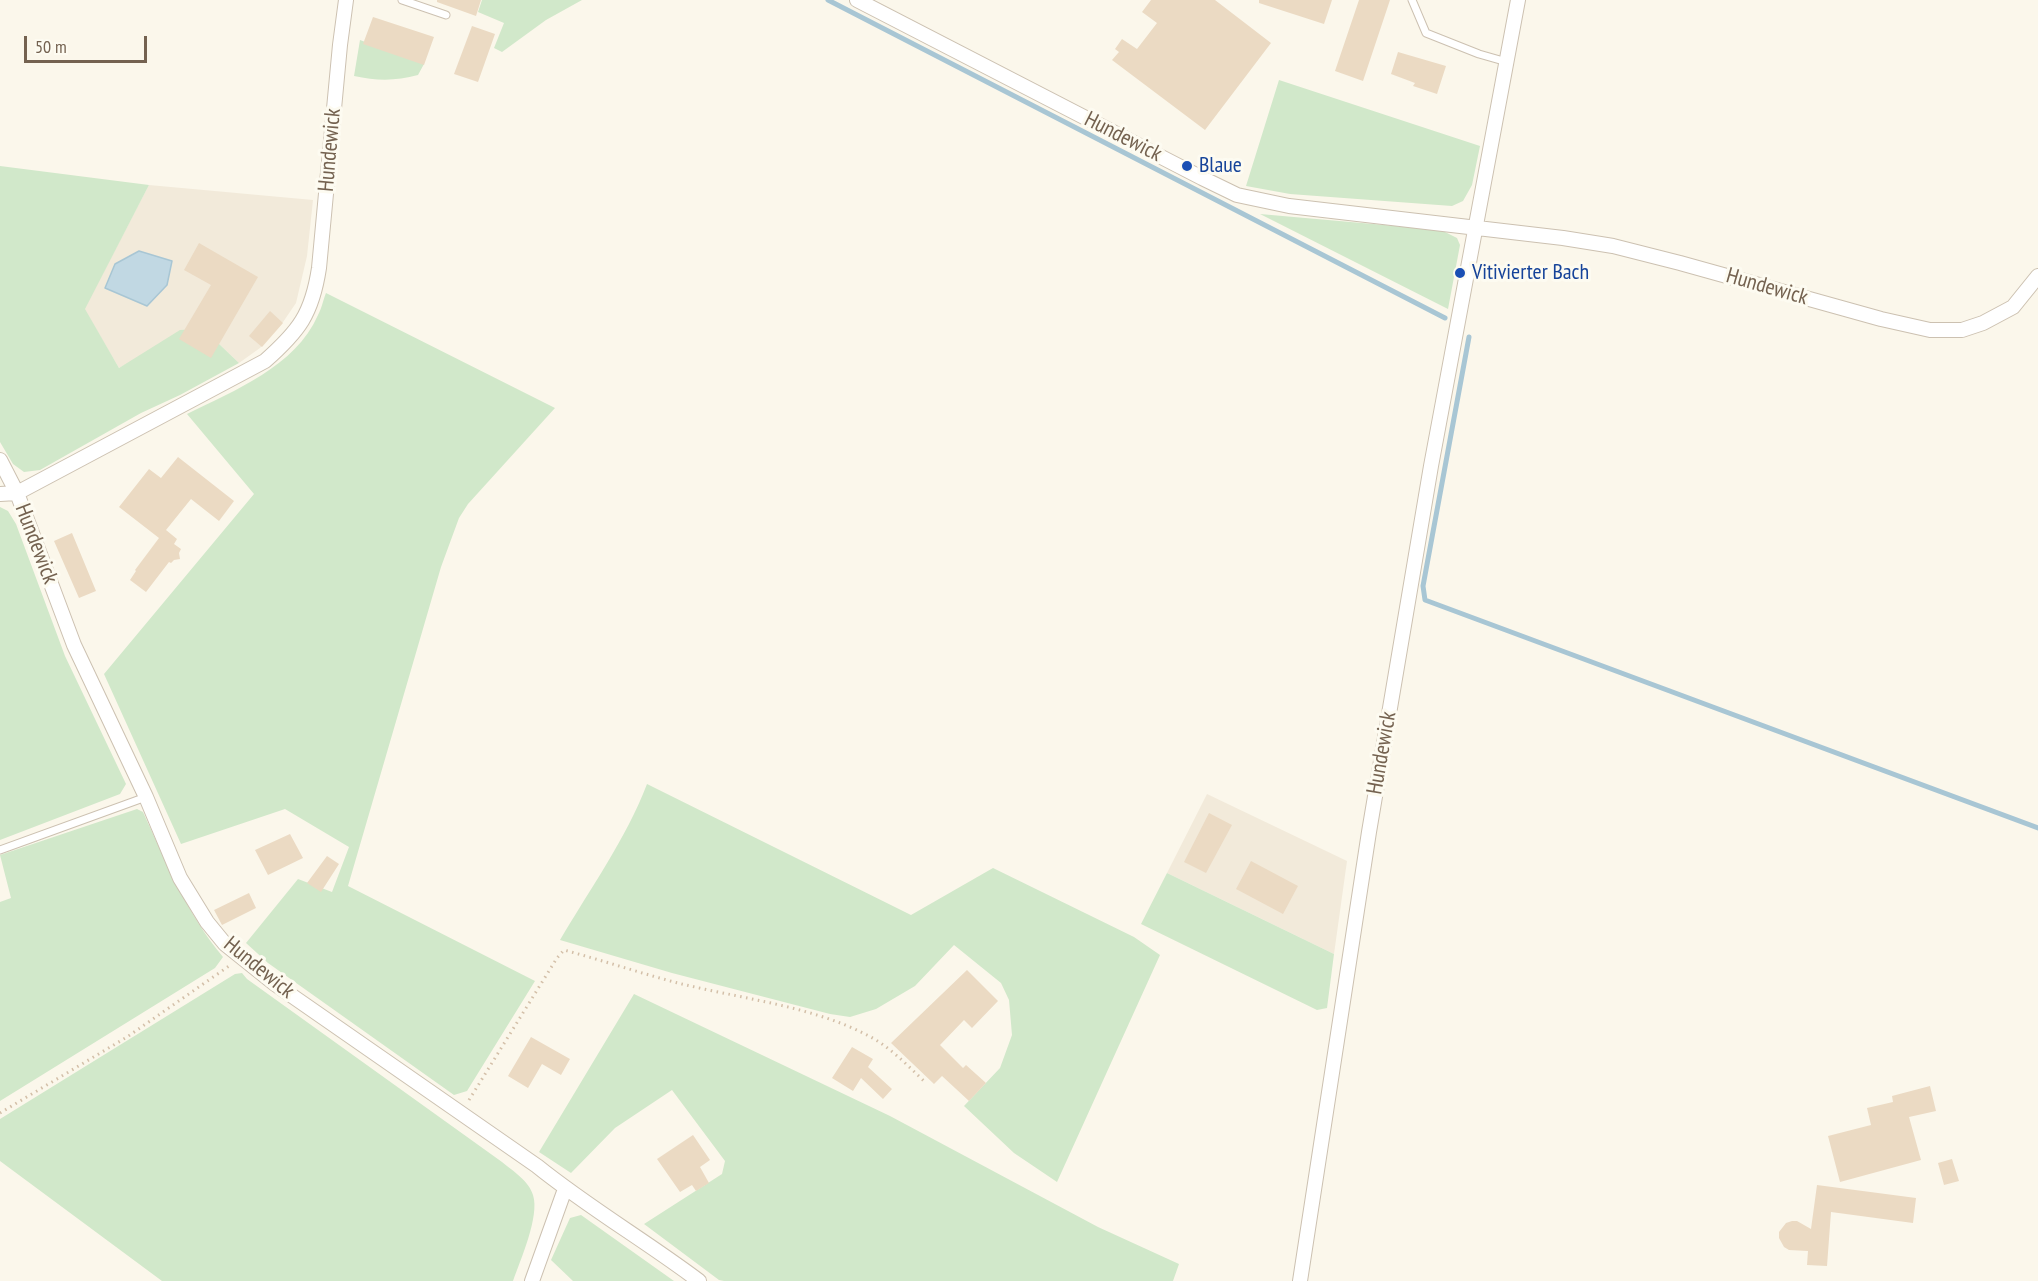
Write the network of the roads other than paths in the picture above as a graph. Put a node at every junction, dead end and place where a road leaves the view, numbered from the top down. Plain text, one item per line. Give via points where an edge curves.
1 (346, 0) edge
2 (402, 0) edge
3 (857, 0) edge
4 (1412, 0) edge
5 (1518, 0) edge
6 (446, 15) dead end
7 (1507, 62) junction
8 (1477, 228) junction
9 (2038, 276) edge
10 (0, 460) edge
11 (17, 493) junction
12 (0, 494) edge
13 (146, 797) junction
14 (0, 850) edge
15 (565, 1189) junction
16 (532, 1281) edge
17 (699, 1281) edge
18 (1300, 1281) edge

1 - 11 street, Hundewick via 319,268 305,319 288,342 265,361
2 - 6 lane
3 - 8 street, Hundewick via 1237,195 1289,206
4 - 7 lane via 1426,33
5 - 7 street, Hundewick
7 - 8 street, Hundewick
8 - 9 street, Hundewick via 1613,246 1930,330 1962,330 1983,323 2013,307
8 - 18 street, Hundewick via 1431,466 1369,832
10 - 11 street, Hundewick
11 - 12 street, Hundewick
11 - 13 street, Hundewick via 74,645
13 - 14 lane
13 - 15 street, Hundewick via 191,898 225,944 275,984
15 - 16 street
15 - 17 street, Hundewick

